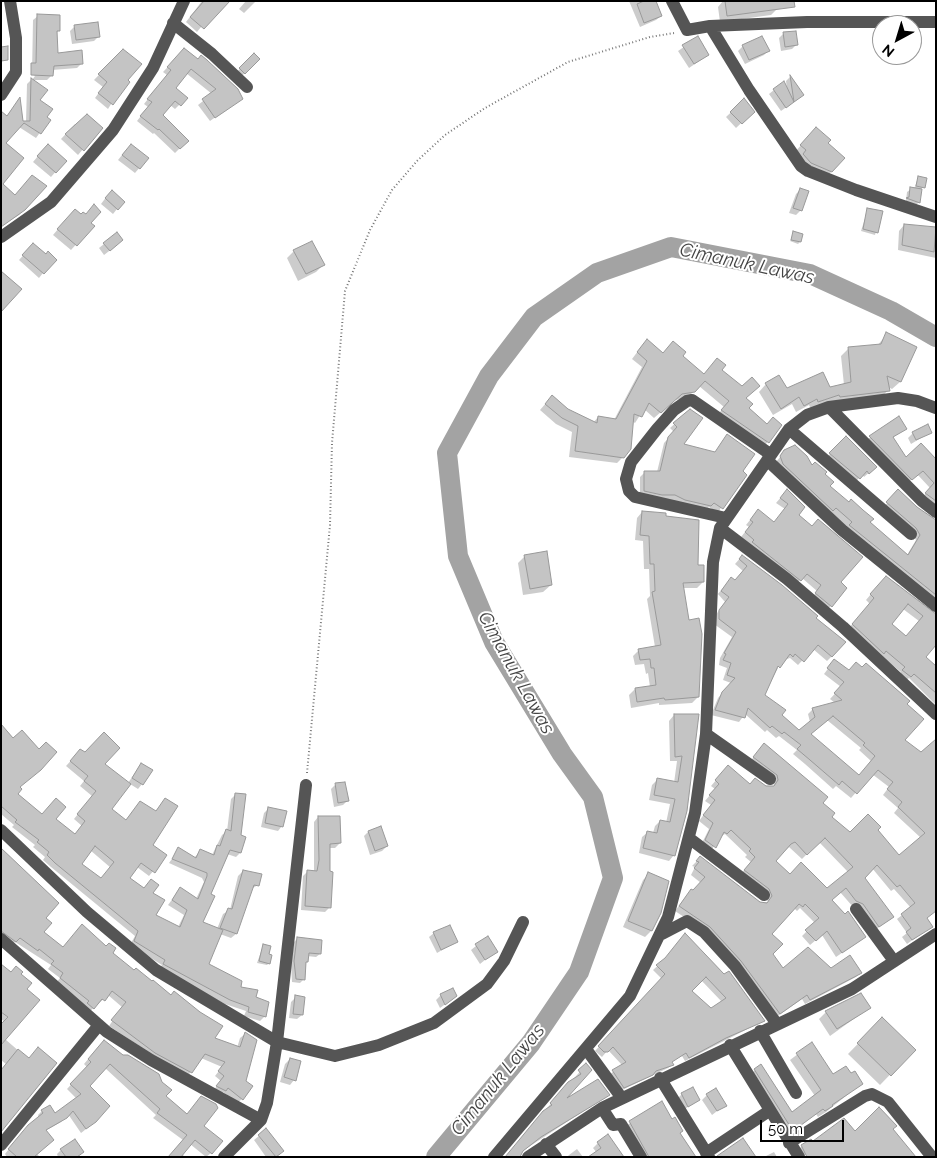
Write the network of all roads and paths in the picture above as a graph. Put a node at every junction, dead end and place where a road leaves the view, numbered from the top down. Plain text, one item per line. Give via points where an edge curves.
1 (10, 1) edge
2 (184, 1) edge
3 (672, 1) edge
4 (173, 22) junction
5 (936, 22) edge
6 (710, 26) junction
7 (687, 30) junction
8 (247, 87) dead end
9 (1, 96) edge
10 (936, 217) edge
11 (1, 237) edge
12 (829, 406) junction
13 (936, 408) edge
14 (789, 428) junction
15 (769, 457) junction
16 (936, 512) edge
17 (723, 523) junction
18 (912, 534) dead end
19 (936, 606) edge
20 (936, 714) edge
21 (706, 734) junction
22 (770, 779) dead end
23 (306, 786) joint
24 (1, 830) edge
25 (689, 838) junction
26 (764, 895) dead end
27 (856, 909) dead end
28 (523, 922) dead end
29 (662, 934) junction
30 (936, 934) edge
31 (1, 939) edge
32 (894, 961) junction
33 (777, 1024) junction
34 (99, 1026) junction
35 (760, 1031) junction
36 (277, 1042) junction
37 (586, 1049) junction
38 (733, 1051) junction
39 (663, 1084) junction
40 (796, 1094) dead end
41 (621, 1097) junction
42 (770, 1111) junction
43 (607, 1116) junction
44 (261, 1120) junction
45 (789, 1143) junction
46 (546, 1144) junction
47 (1, 1145) edge
48 (707, 1155) edge
49 (224, 1157) edge
50 (494, 1157) edge
51 (528, 1157) edge
52 (556, 1157) edge
53 (640, 1157) edge
54 (799, 1157) edge
55 (932, 1157) edge

1 - 9 street via 16,38 16,72
2 - 4 street
3 - 7 street
4 - 8 street
4 - 11 street via 138,93 90,159 51,202
5 - 6 street
6 - 7 street
6 - 10 street via 801,166 856,190
7 - 23 path via 650,37 568,62 485,108 445,135 416,161 392,190 370,230 345,291 332,444 330,525
12 - 13 street via 898,398
12 - 14 street via 807,415
12 - 16 street
14 - 15 street
14 - 18 street
15 - 17 street
15 - 17 street via 692,400 674,410 631,462 626,479 629,492 635,497
15 - 19 street via 842,530
17 - 20 street via 843,627
17 - 21 street via 713,562
21 - 22 street
21 - 25 street
23 - 36 street
24 - 36 street via 87,912 156,970
25 - 26 street
25 - 29 street
27 - 32 street
28 - 36 street via 504,961 487,984 434,1023 380,1045 335,1056
29 - 33 street via 686,921 704,932 735,966
29 - 37 street via 630,996
30 - 32 street
31 - 34 street
32 - 33 street via 852,989
33 - 35 street
34 - 44 street via 151,1060
34 - 47 street
35 - 38 street
35 - 40 street
36 - 44 street via 272,1081
37 - 41 street
37 - 50 street
38 - 39 street
38 - 42 street
39 - 41 street
39 - 48 street
41 - 43 street
42 - 45 street
42 - 48 street
43 - 46 street
43 - 53 street via 614,1125 621,1124
44 - 49 street
45 - 54 street
45 - 55 street via 872,1094 888,1102
46 - 51 street
46 - 52 street

